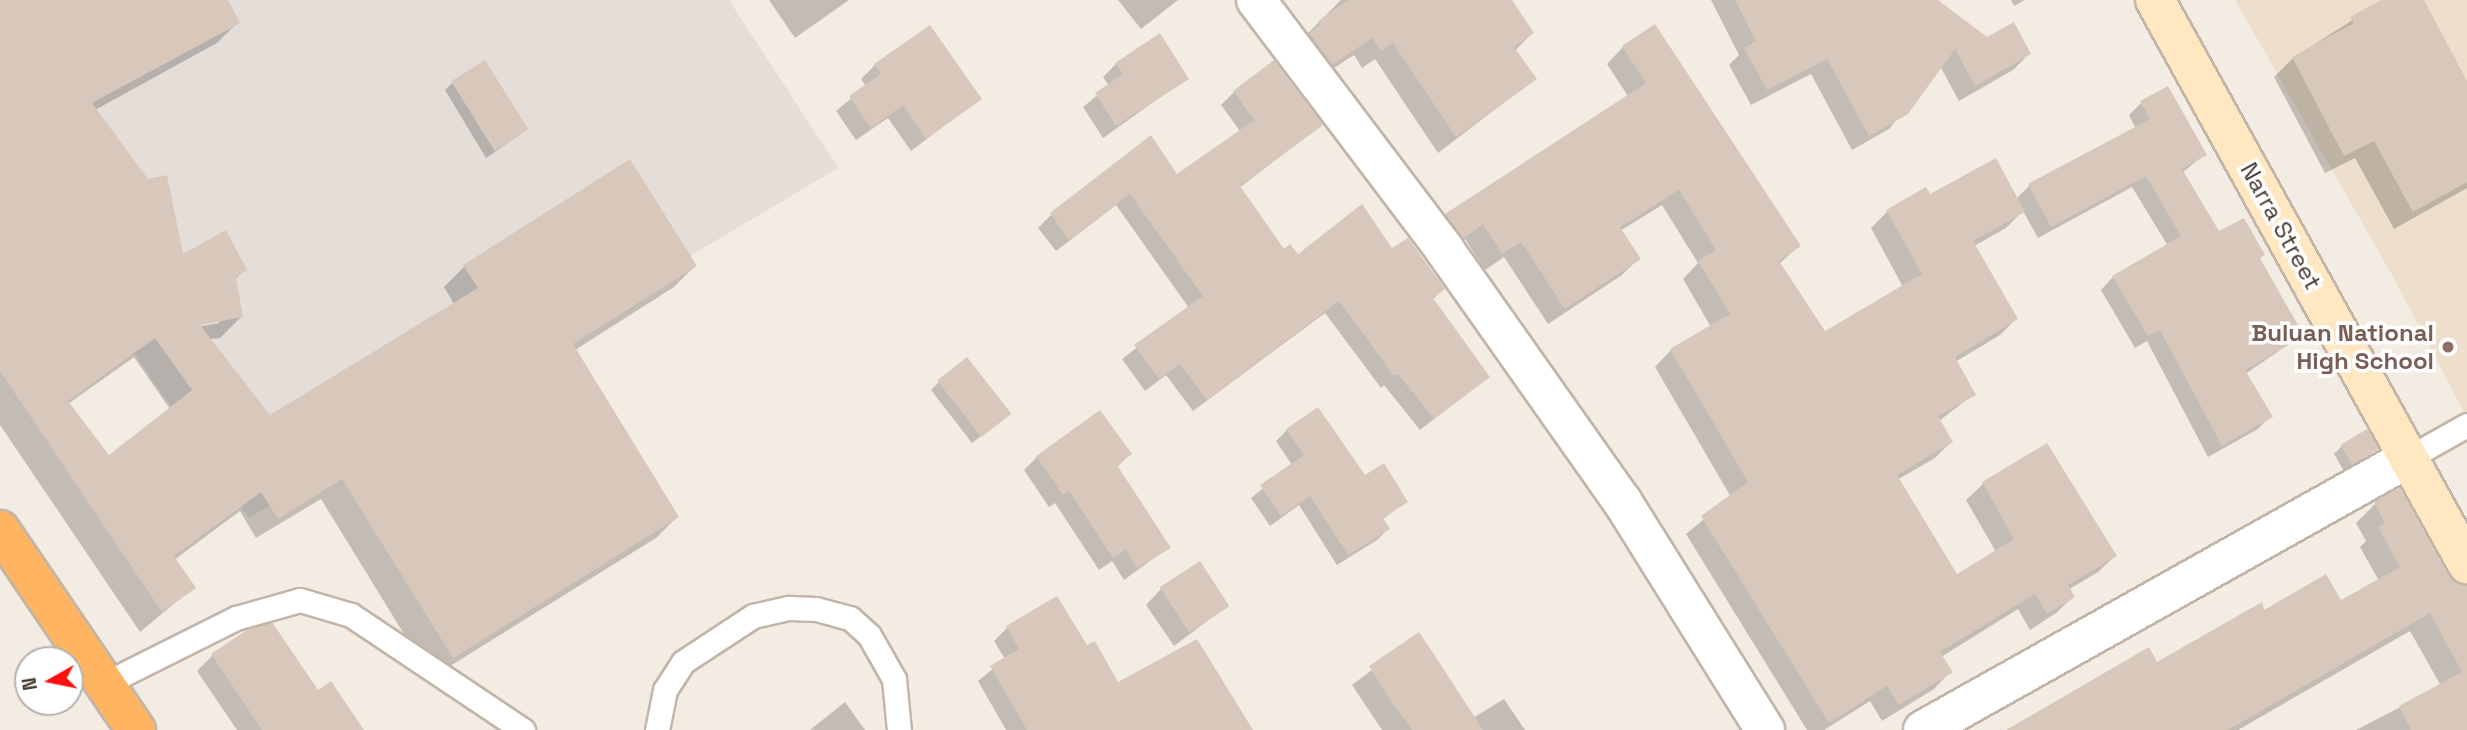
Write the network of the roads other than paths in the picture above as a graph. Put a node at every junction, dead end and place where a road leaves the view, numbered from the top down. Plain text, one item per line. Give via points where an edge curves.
1 (1256, 0) edge
2 (2155, 0) edge
3 (2467, 425) edge
4 (2410, 457) junction
5 (0, 530) edge
6 (2467, 564) edge
7 (104, 684) junction
8 (136, 730) edge
9 (523, 730) edge
10 (657, 730) edge
11 (899, 730) edge
12 (1765, 730) edge
13 (1923, 730) edge

1 - 12 street via 1444,249 1622,501
2 - 4 street, Narra Street
3 - 4 lane
4 - 6 street, Narra Street
4 - 13 street
5 - 7 highway
7 - 8 highway
7 - 9 lane via 236,618 300,600 351,615
10 - 11 lane via 665,690 683,662 753,616 789,608 850,618 869,635 894,679

